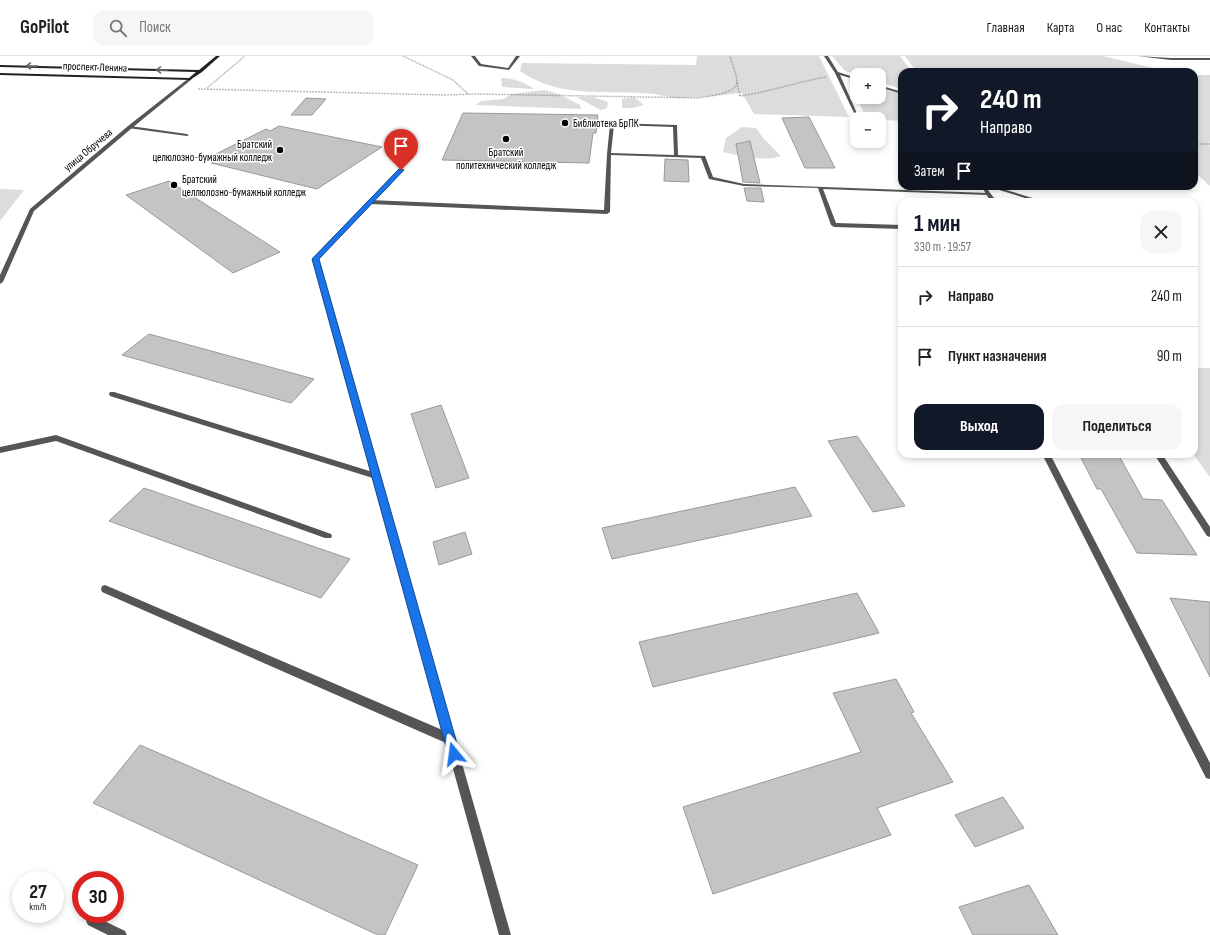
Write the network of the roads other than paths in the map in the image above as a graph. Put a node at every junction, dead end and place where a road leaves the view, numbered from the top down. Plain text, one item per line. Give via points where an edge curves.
1 (218, 56) edge
2 (473, 56) edge
3 (518, 56) edge
4 (826, 56) edge
5 (1139, 56) edge
6 (1210, 59) edge
7 (0, 66) edge
8 (201, 70) junction
9 (0, 74) edge
10 (838, 75) junction
11 (850, 78) edge
12 (190, 79) junction
13 (886, 88) edge
14 (898, 92) edge
15 (856, 112) edge
16 (130, 127) junction
17 (187, 135) dead end
18 (609, 154) junction
19 (676, 156) junction
20 (401, 170) dead end
21 (820, 186) junction
22 (898, 190) edge
23 (904, 190) edge
24 (986, 190) edge
25 (1002, 190) edge
26 (988, 194) junction
27 (991, 198) edge
28 (1029, 198) edge
29 (370, 202) junction
30 (898, 227) edge
31 (0, 282) edge
32 (112, 394) dead end
33 (0, 450) edge
34 (1048, 458) edge
35 (1161, 458) edge
36 (376, 476) junction
37 (1210, 534) edge
38 (328, 536) dead end
39 (105, 589) dead end
40 (450, 739) junction
41 (1210, 774) edge
42 (98, 923) edge
43 (121, 935) edge
44 (505, 935) edge

1 - 8 main road, улица Обручева
2 - 3 street via 480,65 509,68
4 - 10 street
5 - 6 street
8 -> 7 main road, проспект Ленина
8 - 12 main road, улица Обручева
9 - 12 main road, проспект Ленина
10 - 11 street
10 - 15 street
12 - 16 street, улица Обручева
13 - 14 street
16 - 17 street
16 - 31 street, улица Обручева via 32,210
18 - 19 street
18 - 19 street via 612,124 675,126
18 - 29 street via 607,212
19 - 21 street via 703,157 711,178 744,185
20 - 29 street
21 - 22 street
21 - 30 street via 834,225
23 - 26 street
24 - 26 street
25 - 28 street
26 - 27 street
29 - 36 street via 315,259
32 - 36 street
33 - 38 street via 56,438
34 - 41 street
35 - 37 street
36 - 40 street
39 - 40 street
40 - 44 street
42 - 43 street

